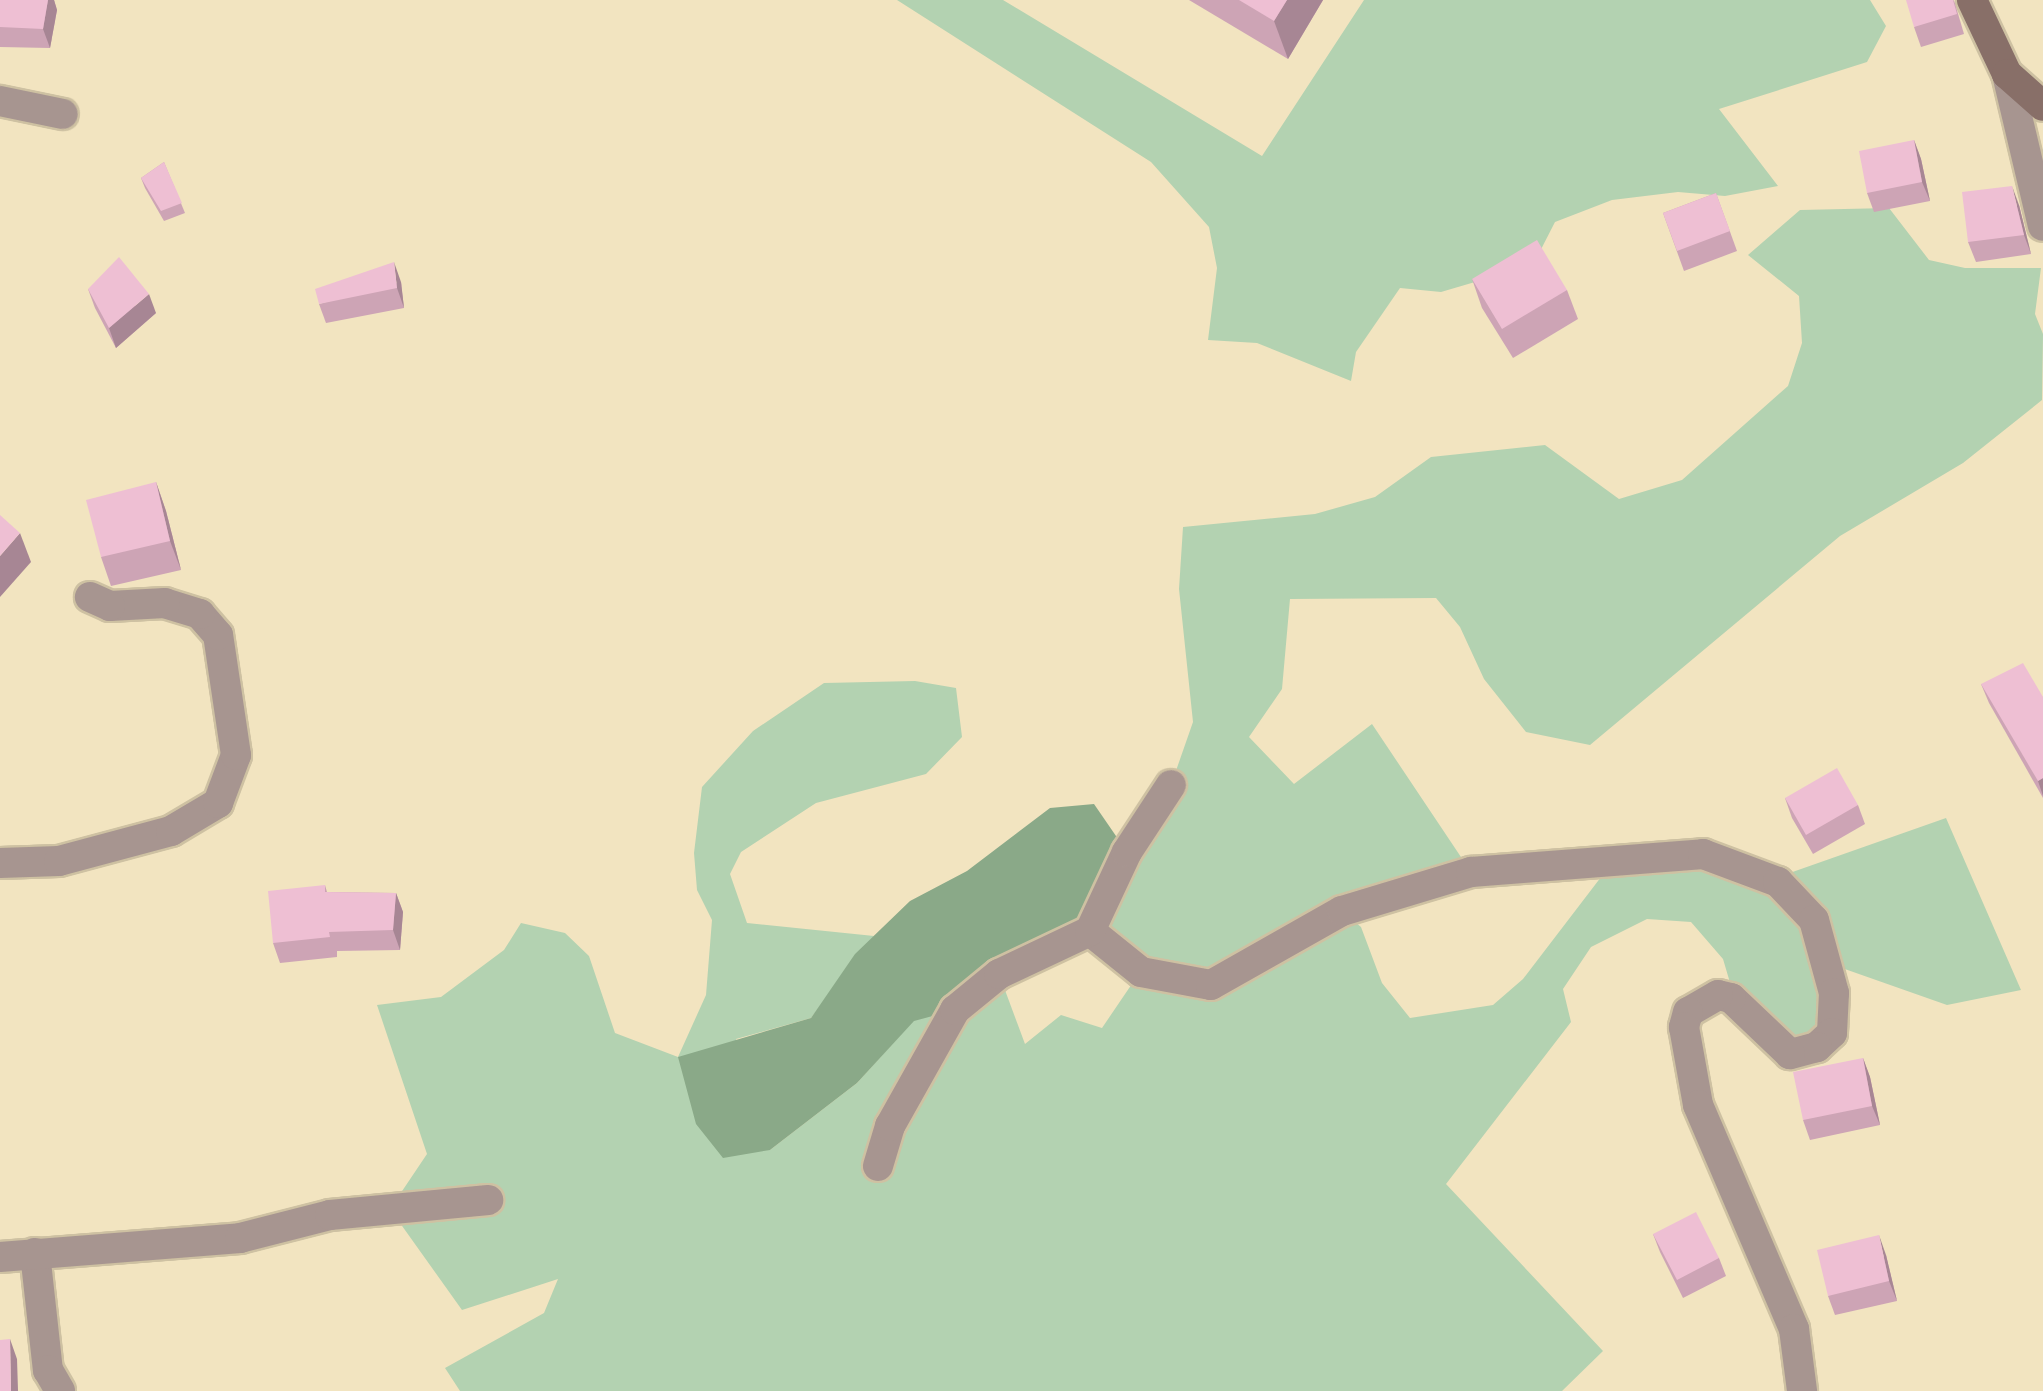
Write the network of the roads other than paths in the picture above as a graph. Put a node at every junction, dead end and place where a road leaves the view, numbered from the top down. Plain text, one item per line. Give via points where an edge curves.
1 (1972, 0) edge
2 (2007, 74) junction
3 (0, 100) edge
4 (2043, 106) edge
5 (63, 114) dead end
6 (2043, 226) edge
7 (90, 598) dead end
8 (1171, 786) dead end
9 (0, 864) edge
10 (1090, 930) junction
11 (878, 1166) dead end
12 (488, 1200) dead end
13 (35, 1252) junction
14 (0, 1257) edge
15 (60, 1391) edge
16 (1802, 1391) edge

1 - 2 street
2 - 4 street
2 - 6 street
3 - 5 street
7 - 9 street via 110,606 165,603 200,614 218,635 236,755 218,803 171,831 59,861
8 - 10 street via 1127,852
10 - 11 street via 999,974 955,1010 890,1126
10 - 16 street via 1140,972 1211,985 1342,912 1472,872 1703,854 1778,882 1814,920 1834,993 1832,1033 1818,1047 1790,1054 1731,998 1718,995 1688,1012 1684,1028 1698,1106 1794,1329
12 - 13 street via 330,1215 240,1238
13 - 14 street
13 - 15 street via 48,1370

